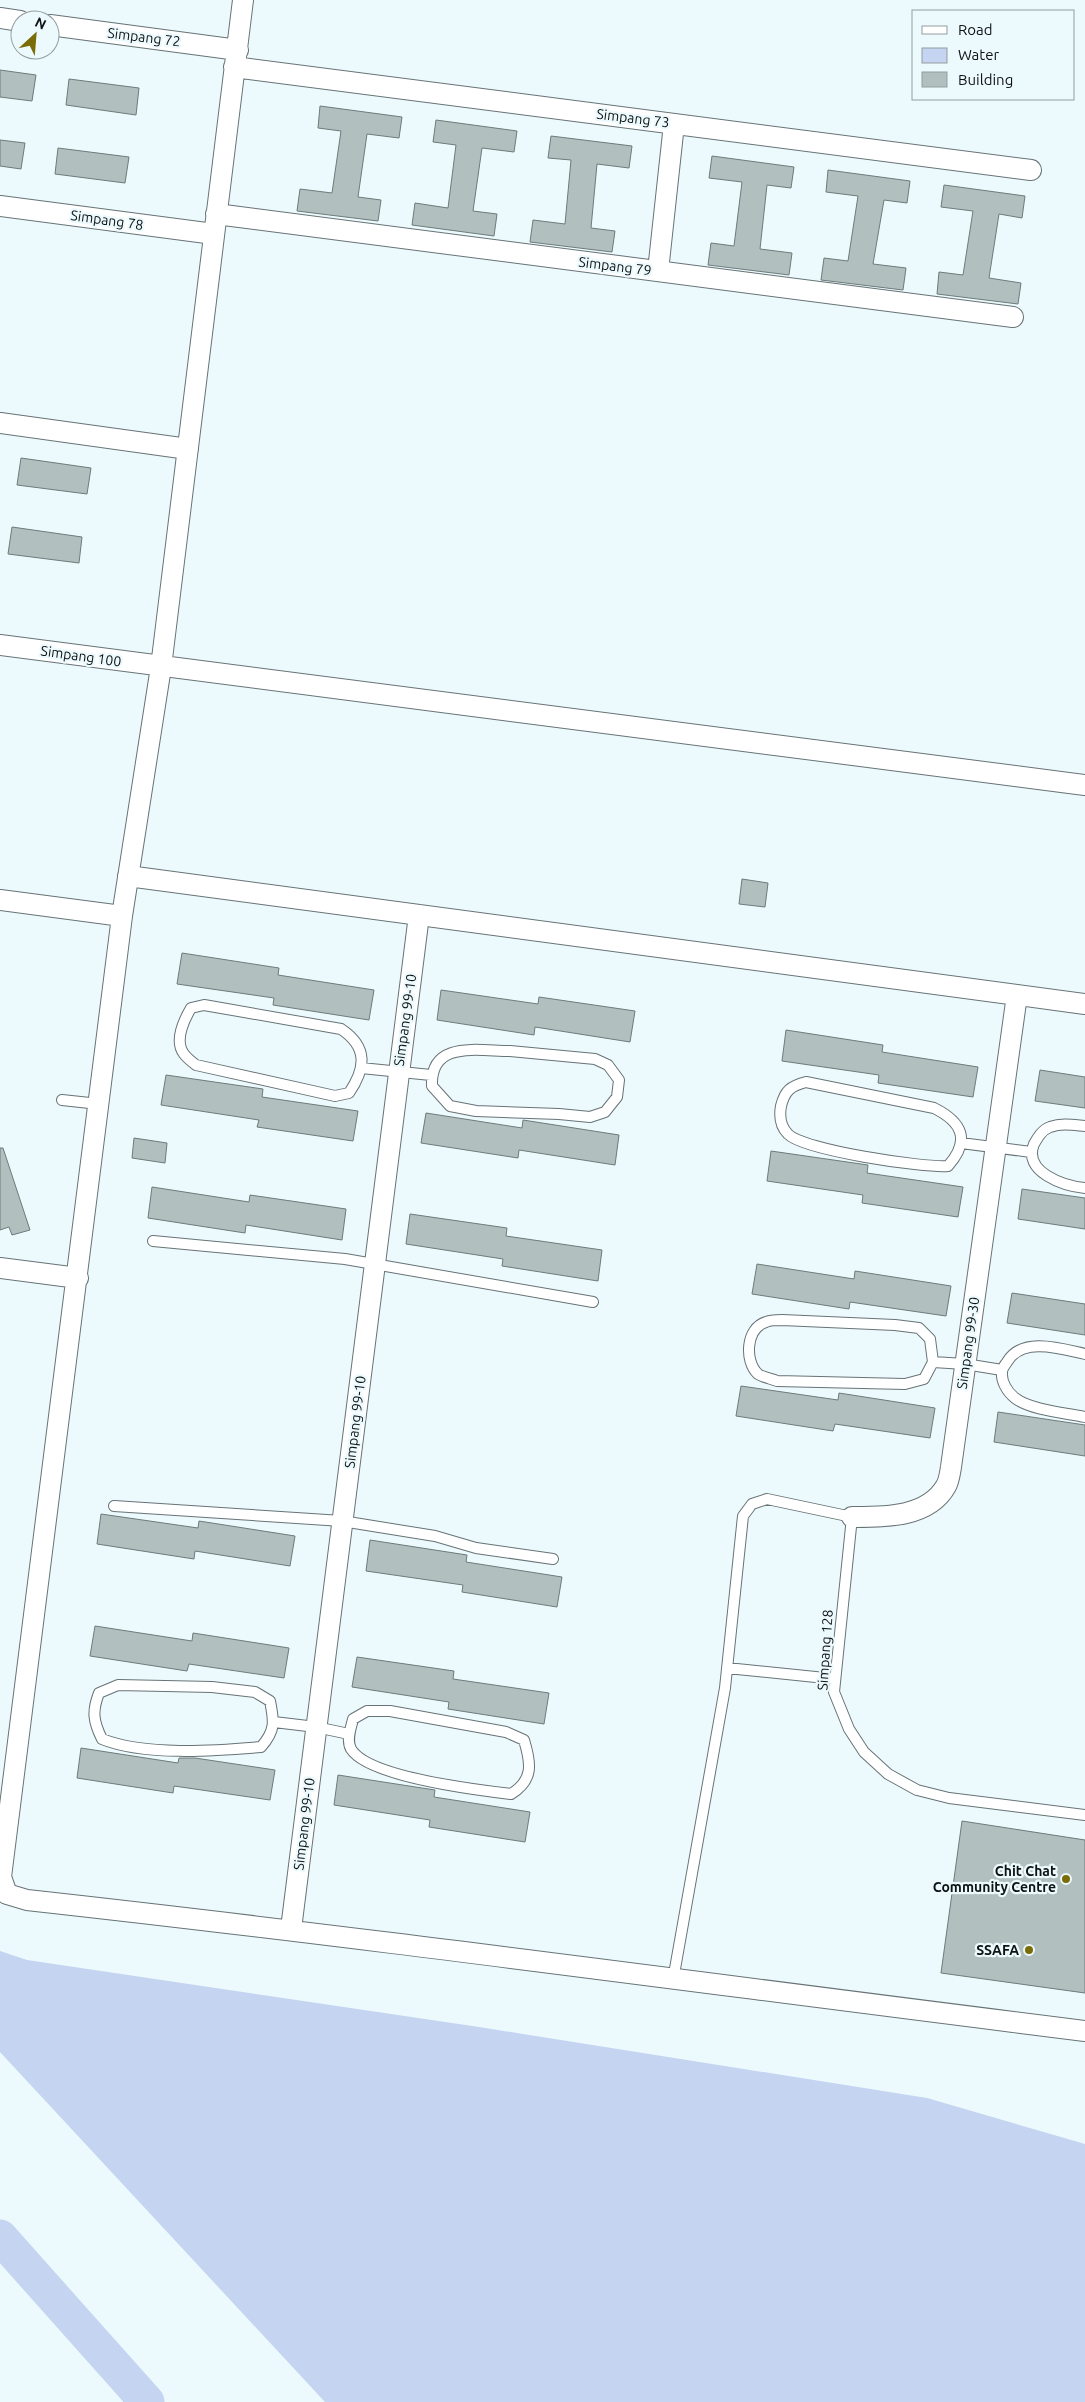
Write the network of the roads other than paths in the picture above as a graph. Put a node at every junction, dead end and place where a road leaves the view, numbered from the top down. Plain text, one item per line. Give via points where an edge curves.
1 (243, 0) edge
2 (60, 27) edge
3 (236, 58) junction
4 (674, 124) junction
5 (1031, 170) dead end
6 (0, 206) edge
7 (216, 214) junction
8 (214, 234) junction
9 (658, 271) junction
10 (1013, 317) dead end
11 (0, 423) edge
12 (188, 449) junction
13 (0, 645) edge
14 (161, 667) junction
15 (1085, 785) edge
16 (128, 876) junction
17 (0, 900) edge
18 (419, 915) junction
19 (122, 916) junction
20 (1017, 995) junction
21 (1085, 1004) edge
22 (362, 1068) junction
23 (398, 1073) junction
24 (431, 1075) junction
25 (62, 1100) dead end
26 (99, 1104) junction
27 (1085, 1126) edge
28 (961, 1143) junction
29 (996, 1147) junction
30 (1031, 1152) junction
31 (1085, 1188) edge
32 (153, 1241) dead end
33 (375, 1263) junction
34 (0, 1268) edge
35 (78, 1278) junction
36 (593, 1302) dead end
37 (1085, 1354) edge
38 (933, 1362) junction
39 (965, 1364) junction
40 (1002, 1370) junction
41 (1085, 1417) edge
42 (114, 1506) dead end
43 (852, 1517) junction
44 (342, 1521) junction
45 (553, 1559) dead end
46 (727, 1668) junction
47 (835, 1679) junction
48 (274, 1722) junction
49 (316, 1727) junction
50 (349, 1734) junction
51 (1085, 1815) edge
52 (291, 1929) junction
53 (672, 1980) junction
54 (1085, 2031) edge

1 - 3 street
2 - 3 street, Simpang 72
3 - 4 street, Simpang 73
3 - 7 street
4 - 5 street, Simpang 73
4 - 9 street
6 - 8 street, Simpang 78
7 - 8 street
7 - 9 street, Simpang 79
8 - 12 street
9 - 10 street, Simpang 79
11 - 12 street
12 - 14 street
13 - 14 street, Simpang 100
14 - 15 street, Simpang 100
14 - 16 street
16 - 18 street
16 - 19 street
17 - 19 street
18 - 20 street
18 - 23 street, Simpang 99-10
19 - 26 street
20 - 21 street
20 - 29 street, Simpang 99-30
22 - 22 lane via 349,1093 335,1096 196,1066 182,1053 180,1035 190,1008 204,1005 341,1028 354,1037 362,1054
22 - 23 lane
23 - 24 lane
23 - 33 street, Simpang 99-10
24 - 24 lane via 439,1059 450,1052 510,1051 595,1059 608,1065 619,1080 616,1097 604,1112 590,1117 476,1111 450,1106 432,1086
25 - 26 lane
26 - 35 street
27 - 30 lane via 1065,1124 1048,1128 1038,1137
28 - 28 lane via 948,1166 935,1167 862,1156 806,1143 789,1136 781,1125 783,1096 792,1085 806,1082 934,1108 950,1116 961,1130
28 - 29 lane
29 - 30 lane
29 - 39 street, Simpang 99-30
30 - 31 lane via 1034,1163 1051,1179
32 - 33 lane
33 - 36 lane
33 - 44 street, Simpang 99-10
34 - 35 street
35 - 52 street via 1,1876 7,1894 27,1900
37 - 40 lane via 1042,1345 1010,1356
38 - 38 lane via 924,1379 905,1384 777,1382 758,1374 750,1360 749,1343 756,1329 765,1322 895,1325 919,1328 930,1339
38 - 39 lane
39 - 40 lane
39 - 43 street, Simpang 99-30 via 947,1486 935,1499 915,1511
40 - 41 lane via 1003,1384 1015,1398 1032,1406
42 - 44 lane
43 - 46 lane, Simpang 99-30 via 767,1500 752,1504 744,1516
43 - 47 lane, Simpang 128
44 - 45 lane via 435,1536 476,1548
44 - 49 street, Simpang 99-10
46 - 47 lane
46 - 53 lane
47 - 51 lane, Simpang 128 via 838,1707 864,1752 888,1774 917,1790 949,1798
48 - 48 lane via 270,1700 254,1692 212,1687 118,1686 100,1694 93,1709 94,1724 102,1739 118,1746 160,1750 260,1747 269,1738
48 - 49 lane
49 - 50 lane
49 - 52 street, Simpang 99-10
50 - 50 lane via 354,1719 367,1711 390,1711 506,1732 524,1740 529,1755 529,1774 522,1787 510,1794 431,1781 380,1769 359,1759 350,1747
52 - 53 street
53 - 54 street

